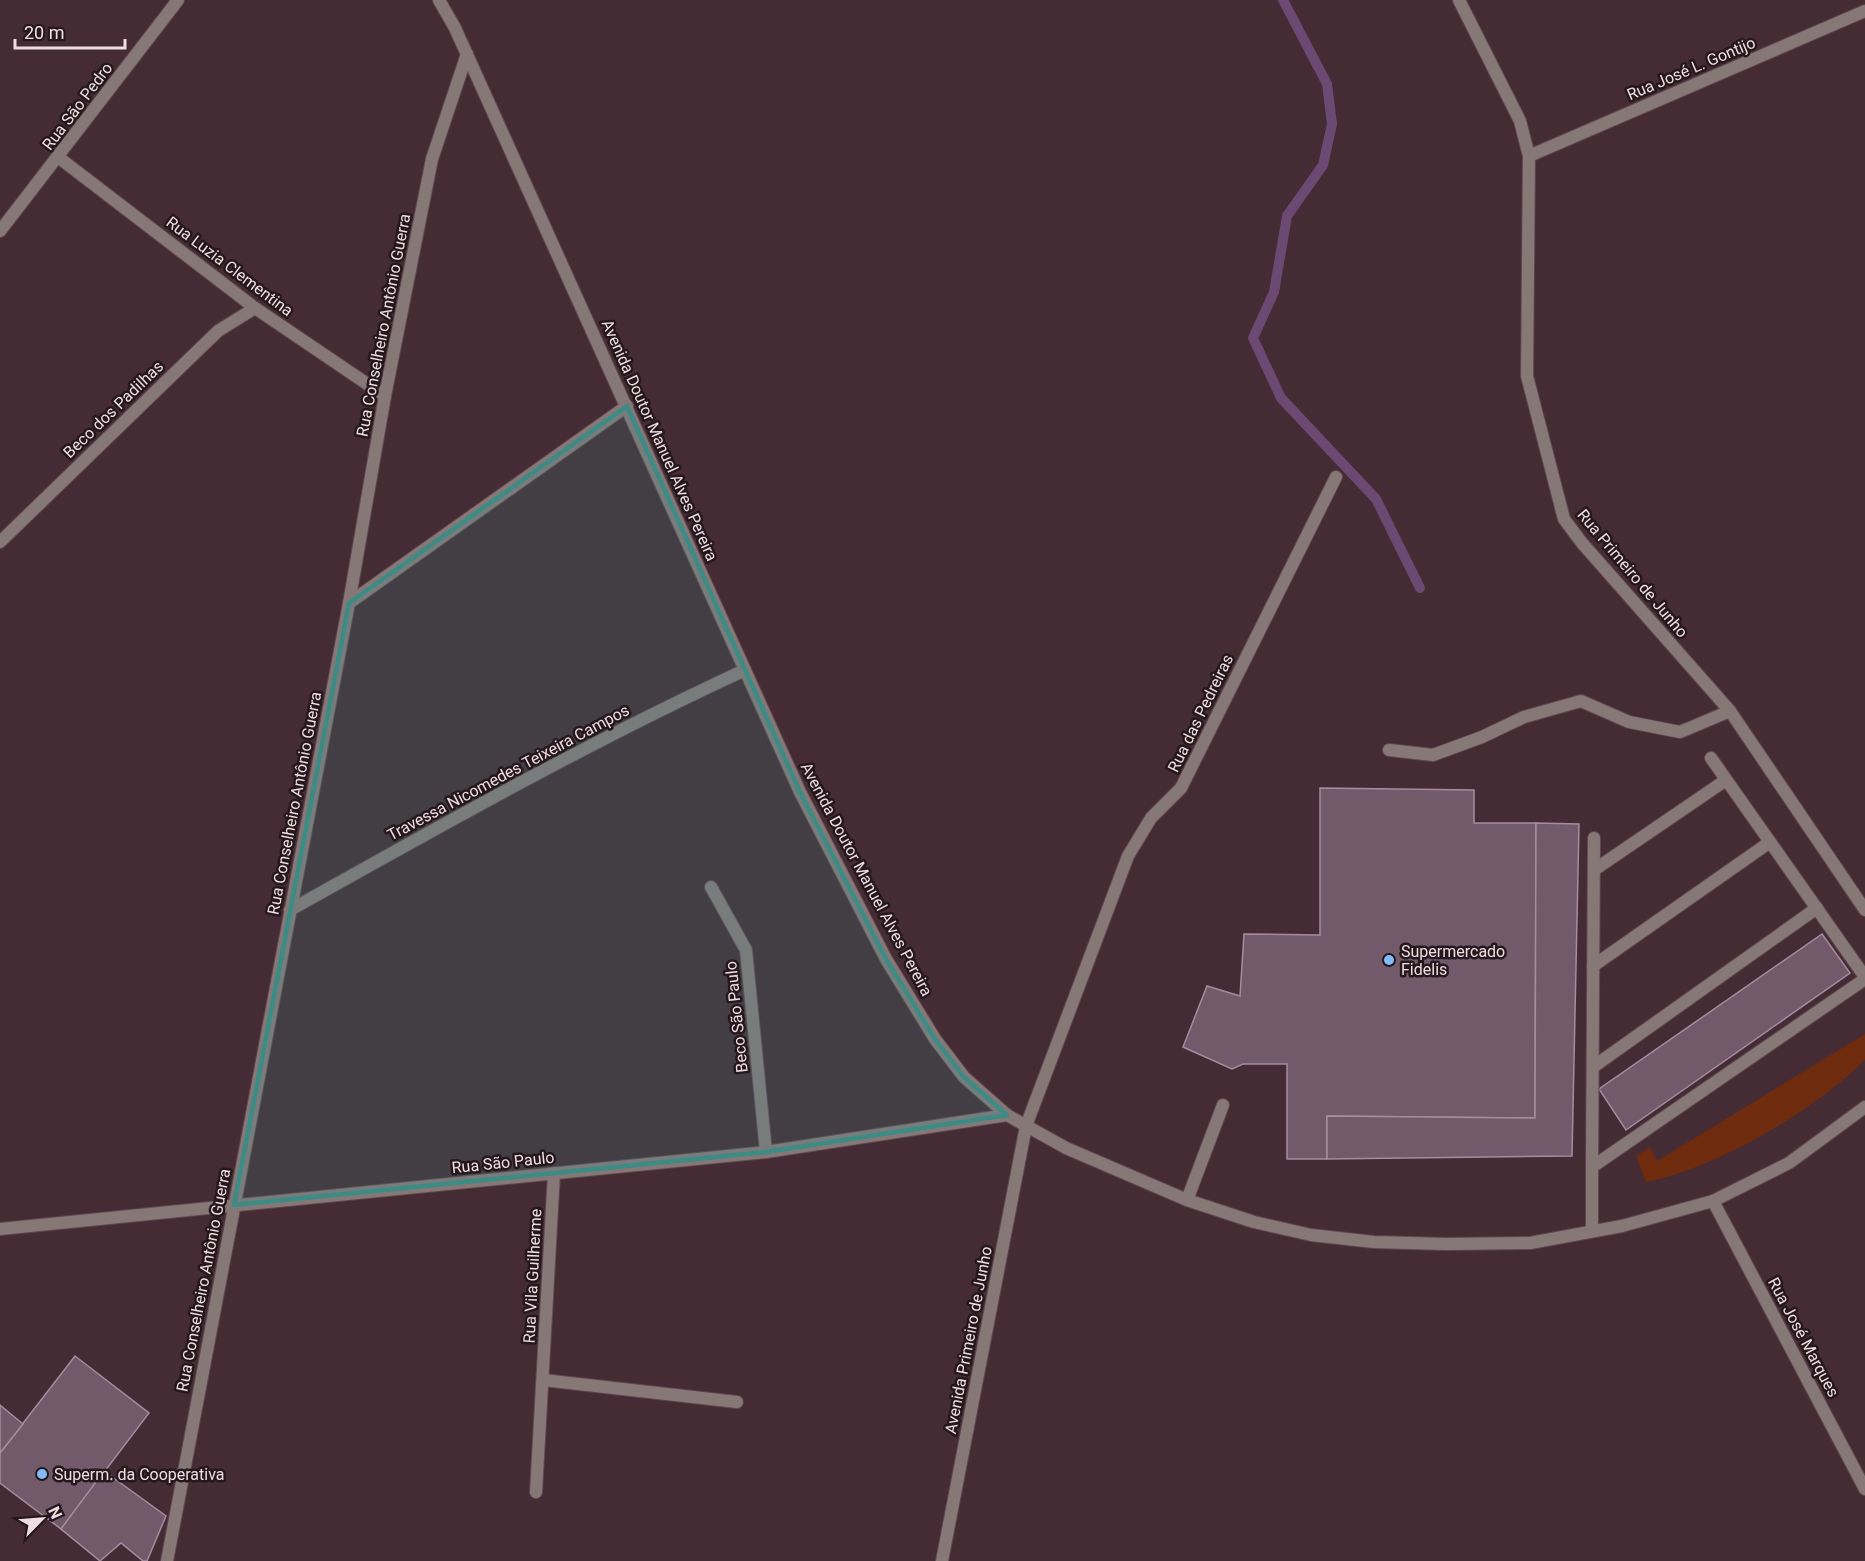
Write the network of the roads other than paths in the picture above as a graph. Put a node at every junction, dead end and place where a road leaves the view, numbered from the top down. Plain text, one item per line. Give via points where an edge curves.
1 (178, 0) edge
2 (439, 0) edge
3 (1459, 0) edge
4 (1865, 11) edge
5 (467, 54) junction
6 (1529, 156) junction
7 (58, 158) junction
8 (0, 231) edge
9 (255, 308) junction
10 (385, 396) junction
11 (627, 406) junction
12 (1336, 477) dead end
13 (0, 542) edge
14 (349, 603) junction
15 (745, 670) junction
16 (1730, 711) junction
17 (1389, 750) dead end
18 (1711, 758) dead end
19 (1726, 780) junction
20 (1594, 838) dead end
21 (1770, 842) junction
22 (1594, 870) junction
23 (711, 887) dead end
24 (1816, 908) junction
25 (290, 910) junction
26 (1865, 910) edge
27 (1593, 966) junction
28 (1865, 978) edge
29 (1593, 1067) junction
30 (1223, 1106) dead end
31 (1865, 1107) edge
32 (1007, 1115) junction
33 (1026, 1126) junction
34 (766, 1152) junction
35 (1592, 1167) junction
36 (554, 1173) junction
37 (1187, 1200) junction
38 (1713, 1201) junction
39 (234, 1205) junction
40 (0, 1228) edge
41 (1592, 1230) junction
42 (543, 1380) junction
43 (736, 1402) dead end
44 (1864, 1481) edge
45 (536, 1492) dead end
46 (166, 1561) edge
47 (942, 1561) edge

1 - 7 street, Rua São Pedro
2 - 5 street, Avenida Doutor Manuel Alves Pereira
3 - 6 street, Rua Primeiro de Junho via 1520,121
4 - 6 street, Rua José L. Gontijo
5 - 10 street, Rua Conselheiro Antônio Guerra via 432,159
5 - 11 street, Avenida Doutor Manuel Alves Pereira
6 - 16 street, Rua Primeiro de Junho via 1527,376 1564,519
7 - 8 street, Rua São Pedro
7 - 9 street, Rua Luzia Clementina
9 - 10 street, Rua Luzia Clementina
9 - 13 street, Beco dos Padilhas via 218,331
10 - 14 street, Rua Conselheiro Antônio Guerra
11 - 14 street
11 - 15 street, Avenida Doutor Manuel Alves Pereira
12 - 33 street, Rua das Pedreiras via 1181,788 1150,818 1128,856
14 - 25 street, Rua Conselheiro Antônio Guerra
15 - 25 street, Travessa Nicomedes Teixeira Campos via 531,776
15 - 32 street, Avenida Doutor Manuel Alves Pereira via 800,792 886,959 956,1067
16 - 17 street via 1680,732 1629,722 1581,701 1524,717 1433,755
16 - 26 street, Rua Primeiro de Junho
18 - 19 street
19 - 21 street
19 - 22 street
20 - 22 street
21 - 24 street
21 - 27 street
22 - 27 street
23 - 34 street, Beco São Paulo via 746,950
24 - 28 street
24 - 29 street
25 - 39 street, Rua Conselheiro Antônio Guerra
27 - 29 street
28 - 35 street
29 - 35 street
30 - 37 street
31 - 38 street, Avenida Doutor Manuel Alves Pereira via 1789,1163
32 - 33 street, Avenida Doutor Manuel Alves Pereira
32 - 34 street, Rua São Paulo
33 - 37 street, Avenida Doutor Manuel Alves Pereira via 1066,1148
33 - 47 street, Avenida Primeiro de Junho
34 - 36 street, Rua São Paulo
35 - 41 street
36 - 39 street, Rua São Paulo
36 - 42 street, Rua Vila Guilherme
37 - 41 street, Avenida Doutor Manuel Alves Pereira via 1311,1235 1374,1242 1530,1243
38 - 41 street, Avenida Doutor Manuel Alves Pereira via 1622,1226
38 - 44 street, Rua José Marques
39 - 40 street, Rua São Paulo
39 - 46 street, Rua Conselheiro Antônio Guerra
42 - 43 street
42 - 45 street, Rua Vila Guilherme

